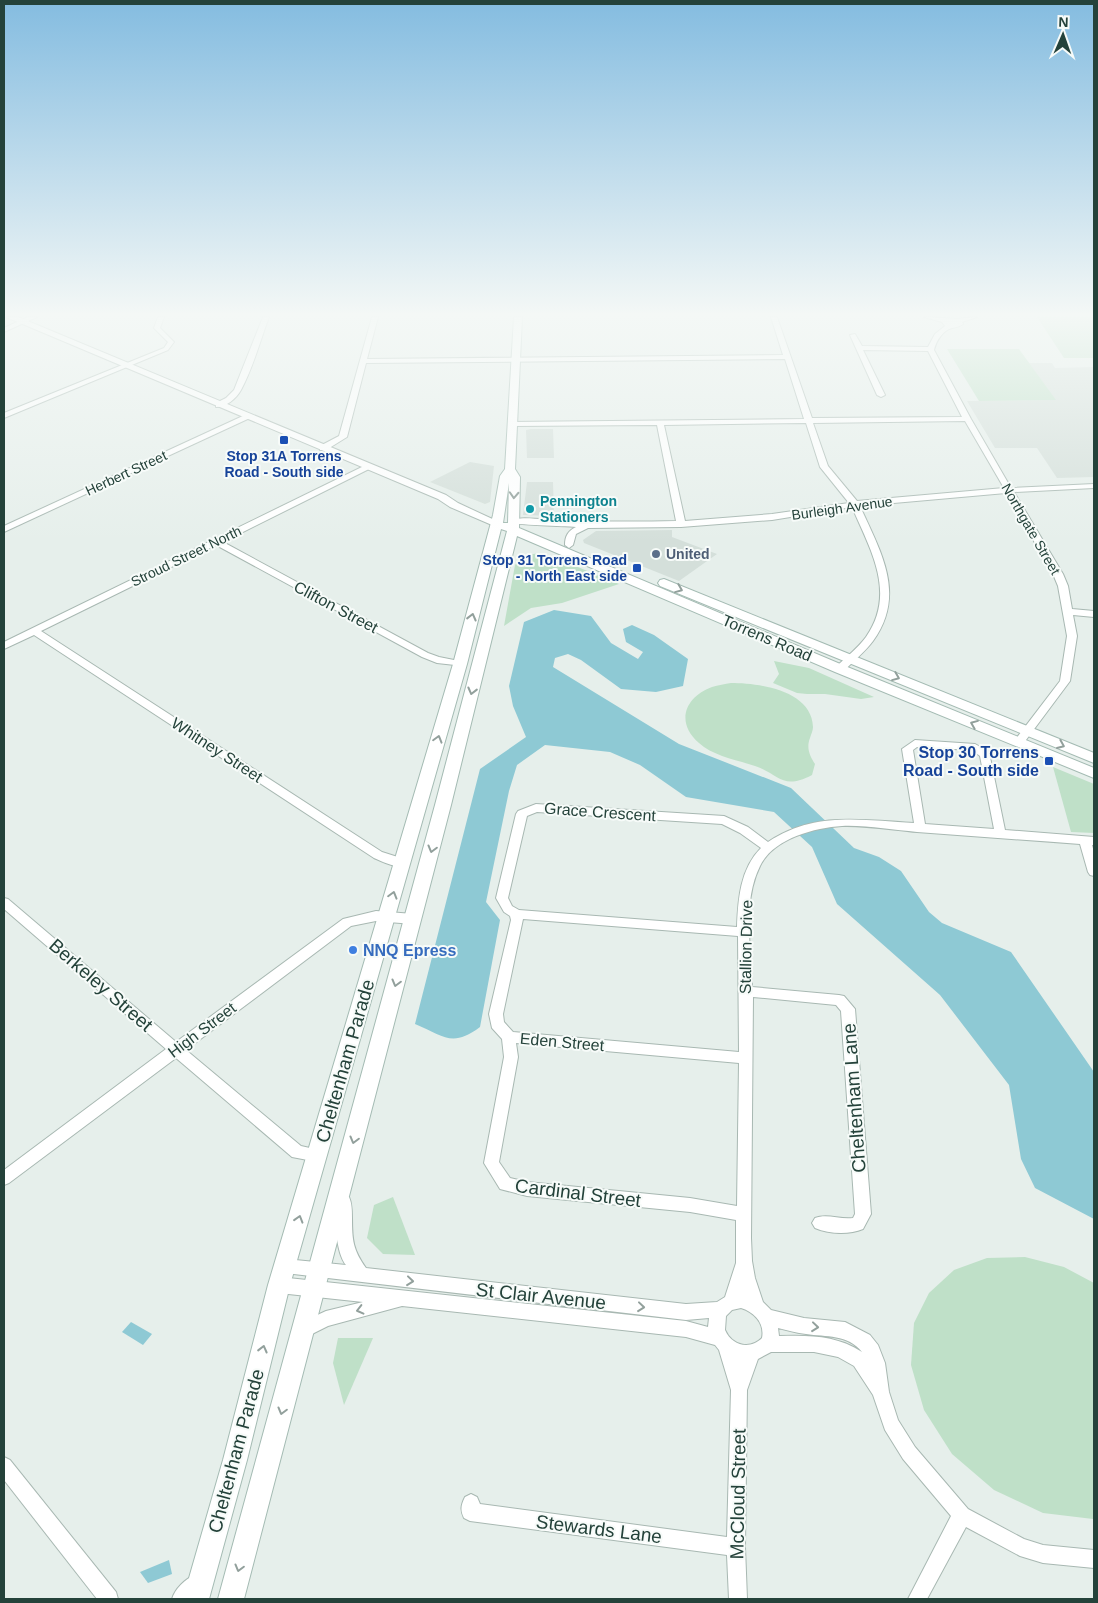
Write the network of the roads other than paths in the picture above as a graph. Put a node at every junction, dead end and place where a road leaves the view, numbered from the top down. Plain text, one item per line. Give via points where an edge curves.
1 (62, 392) edge
2 (188, 392) edge
3 (235, 392) edge
4 (355, 392) edge
5 (514, 392) edge
6 (798, 392) edge
7 (880, 392) edge
8 (953, 392) edge
9 (881, 395) dead end
10 (219, 405) junction
11 (4, 416) edge
12 (248, 417) junction
13 (967, 419) junction
14 (808, 420) junction
15 (660, 422) junction
16 (512, 424) junction
17 (323, 448) junction
18 (369, 467) junction
19 (510, 469) junction
20 (1094, 486) edge
21 (1008, 492) junction
22 (855, 504) junction
23 (497, 519) junction
24 (681, 524) junction
25 (589, 525) junction
26 (513, 526) junction
27 (4, 529) edge
28 (216, 542) junction
29 (545, 544) junction
30 (569, 546) junction
31 (507, 550) junction
32 (1068, 612) junction
33 (1094, 614) edge
34 (750, 624) junction
35 (34, 631) junction
36 (4, 646) edge
37 (851, 658) junction
38 (460, 664) junction
39 (840, 669) junction
40 (1023, 736) junction
41 (1094, 758) edge
42 (1094, 773) edge
43 (920, 827) junction
44 (1000, 832) junction
45 (1090, 841) edge
46 (768, 848) junction
47 (402, 863) junction
48 (1094, 872) edge
49 (4, 902) edge
50 (516, 914) junction
51 (387, 916) junction
52 (413, 919) junction
53 (744, 932) junction
54 (746, 992) junction
55 (509, 1037) junction
56 (176, 1050) junction
57 (745, 1058) junction
58 (318, 1156) junction
59 (4, 1178) edge
60 (344, 1180) junction
61 (743, 1214) junction
62 (820, 1223) dead end
63 (744, 1264) junction
64 (362, 1275) junction
65 (282, 1276) junction
66 (317, 1280) junction
67 (407, 1298) junction
68 (726, 1306) junction
69 (762, 1311) junction
70 (304, 1330) junction
71 (723, 1342) junction
72 (759, 1349) junction
73 (739, 1390) junction
74 (881, 1392) junction
75 (4, 1466) edge
76 (471, 1503) dead end
77 (962, 1515) junction
78 (736, 1547) junction
79 (1094, 1559) edge
80 (203, 1575) junction
81 (109, 1599) edge
82 (180, 1599) edge
83 (196, 1599) edge
84 (231, 1599) edge
85 (738, 1599) edge
86 (917, 1599) edge

1 - 11 street
2 - 10 street, Torrens Road
3 - 10 street
4 - 17 street via 343,437
5 - 16 main road
6 - 14 street
7 - 9 street
8 - 13 street, Northgate Street
10 - 12 street, Torrens Road
12 - 17 street, Torrens Road
12 - 27 street, Herbert Street
13 - 14 street
13 - 21 street, Northgate Street
14 - 15 street
14 - 22 street via 824,467
15 - 16 street
15 - 24 street
16 - 19 main road
17 - 18 street, Torrens Road
18 - 23 street, Torrens Road via 454,505
18 - 28 street, Stroud Street North
19 - 23 main road, Cheltenham Parade via 505,476
19 -> 26 main road, Cheltenham Parade via 515,477
20 - 21 street, Burleigh Avenue
21 - 22 street, Burleigh Avenue
21 - 32 street, Northgate Street via 1058,574
22 - 24 street, Burleigh Avenue via 772,517
22 - 37 street via 879,559 886,594 879,624
23 - 26 main road, Torrens Road
38 -> 23 main road, Cheltenham Parade
24 - 25 street, Burleigh Avenue
25 - 26 street, Burleigh Avenue via 531,521
25 - 30 street via 573,531
26 - 29 main road, Torrens Road
26 - 30 main road, Torrens Road
26 - 31 main road, Cheltenham Parade
28 - 35 street, Stroud Street North
28 - 38 street, Clifton Street via 425,655
29 - 31 main road
29 - 34 main road, Torrens Road
30 -> 34 main road, Torrens Road
31 -> 52 main road, Cheltenham Parade
32 - 33 street
32 - 40 street, Northgate Street via 1072,636 1064,681
34 - 37 main road, Torrens Road
34 - 39 main road, Torrens Road
35 - 36 street, Stroud Street North
35 - 47 street, Whitney Street via 378,855
37 - 39 street
37 -> 40 main road, Torrens Road
47 -> 38 main road, Cheltenham Parade
40 -> 39 main road, Torrens Road
40 -> 41 main road, Torrens Road
40 - 42 main road, Torrens Road
43 - 44 street, Stallion Drive
43 - 44 street via 907,749 915,743 975,748 985,754
43 - 46 street, Stallion Drive via 842,822 811,827 778,840
44 - 45 street, Stallion Drive
45 - 48 street
46 - 50 street, Grace Crescent via 724,820 536,808 522,814 502,898 508,909
46 - 53 street, Stallion Drive via 754,865 747,888
51 -> 47 main road, Cheltenham Parade
49 - 56 street, Berkeley Street
50 - 53 street
50 - 55 street, Eden Street via 518,920 496,1014 498,1024
51 - 52 street, High Street
51 - 56 street, High Street via 364,917 340,926
51 - 58 main road, Cheltenham Parade
52 -> 60 main road, Cheltenham Parade
53 - 54 street, Stallion Drive
54 - 57 street, Stallion Drive
54 - 62 street, Cheltenham Lane via 839,1000 848,1009 863,1214 858,1224
55 - 57 street, Eden Street
55 - 61 street, Cardinal Street via 511,1057 492,1163 505,1184
56 - 58 street, Berkeley Street via 297,1152
56 - 59 street, High Street
57 - 61 street, Stallion Drive
65 -> 58 main road, Cheltenham Parade
60 - 64 street via 344,1228 348,1256
60 - 66 main road, Cheltenham Parade
61 - 63 street, Stallion Drive
63 - 68 street, Stallion Drive
63 - 69 street, Stallion Drive
64 - 66 street, St Clair Avenue
64 -> 68 street, St Clair Avenue via 696,1313
65 - 66 street, St Clair Avenue
80 -> 65 main road, Cheltenham Parade
66 - 67 street, St Clair Avenue
66 - 70 main road, Cheltenham Parade
67 -> 70 street, St Clair Avenue via 326,1319
67 - 71 street, St Clair Avenue via 686,1329
68 - 69 street via 741,1300
68 - 71 street via 716,1321 716,1329
69 - 72 street via 771,1331
69 -> 74 street via 804,1326 845,1330 856,1335 872,1351
70 -> 84 main road, Cheltenham Parade
71 - 72 street via 739,1353
71 - 73 street, McCloud Street
72 - 73 street, McCloud Street
72 - 74 street via 811,1344 833,1346 861,1360
73 - 78 street, McCloud Street
74 - 77 street via 891,1424 908,1453
75 - 81 street
76 - 78 street, Stewards Lane via 470,1512
77 - 79 street via 1020,1547 1043,1554
77 - 86 street
78 - 85 street, McCloud Street
80 - 82 street
80 - 83 main road, Cheltenham Parade

